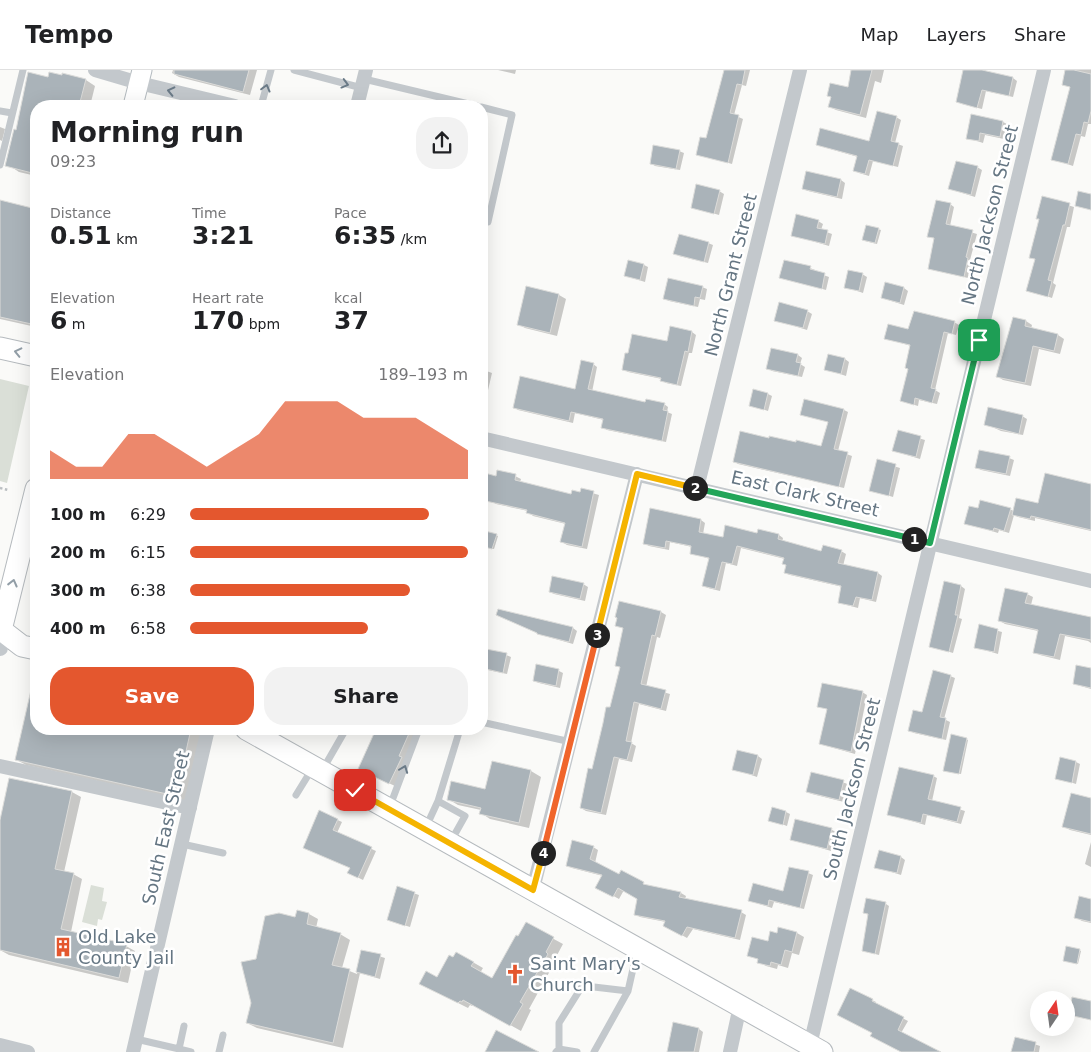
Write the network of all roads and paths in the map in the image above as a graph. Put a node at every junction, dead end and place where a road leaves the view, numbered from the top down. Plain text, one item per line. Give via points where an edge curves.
1 (23, 70) edge
2 (98, 70) edge
3 (271, 70) edge
4 (294, 70) edge
5 (800, 70) edge
6 (1044, 70) edge
7 (140, 77) edge
8 (364, 79) edge
9 (134, 100) edge
10 (215, 100) edge
11 (263, 100) edge
12 (359, 100) edge
13 (452, 100) edge
14 (488, 109) edge
15 (0, 110) edge
16 (12, 113) junction
17 (0, 165) edge
18 (488, 222) edge
19 (0, 348) edge
20 (30, 355) edge
21 (488, 440) edge
22 (637, 474) junction
23 (0, 488) edge
24 (698, 488) junction
25 (8, 490) dead end
26 (30, 513) edge
27 (930, 543) junction
28 (1091, 581) edge
29 (0, 636) edge
30 (30, 648) edge
31 (488, 724) edge
32 (207, 735) edge
33 (257, 735) edge
34 (342, 735) edge
35 (416, 735) edge
36 (458, 735) edge
37 (571, 742) junction
38 (0, 766) edge
39 (318, 769) junction
40 (296, 795) dead end
41 (438, 801) junction
42 (190, 808) junction
43 (389, 809) junction
44 (425, 828) junction
45 (450, 843) junction
46 (182, 844) junction
47 (223, 853) dead end
48 (533, 890) junction
49 (638, 948) junction
50 (628, 991) junction
51 (740, 1006) junction
52 (184, 1026) dead end
53 (223, 1035) dead end
54 (0, 1046) edge
55 (134, 1046) edge
56 (816, 1048) edge
57 (179, 1049) junction
58 (558, 1050) edge
59 (28, 1052) edge
60 (191, 1052) edge
61 (219, 1052) edge
62 (577, 1052) edge
63 (594, 1052) edge
64 (730, 1052) edge

1 - 16 lane
2 - 7 street
11 -> 3 lane
4 -> 8 lane
5 - 24 street, North Grant Street
6 - 27 street, North Jackson Street
7 - 9 main road
10 -> 7 street
8 - 12 street
8 - 13 lane
14 - 18 lane via 512,115
15 - 16 lane
16 - 17 lane
20 -> 19 main road
21 - 22 street, East Clark Street
22 - 24 street, East Clark Street
22 - 37 street
23 - 25 path
24 - 27 street, East Clark Street
29 -> 26 main road
27 - 28 street, East Clark Street
27 - 56 street, South Jackson Street
29 - 30 main road
31 - 37 lane
32 - 42 street, South East Street
33 - 39 main road
34 - 39 lane
43 -> 35 lane
36 - 41 lane
37 - 48 street
38 - 42 street
39 - 40 lane
39 - 43 main road
41 - 44 lane
41 - 45 lane via 465,816
42 - 46 street, South East Street
43 - 44 main road
44 - 45 main road
45 - 48 main road
46 - 47 lane
46 - 55 street, South East Street
48 - 49 main road
49 - 50 lane
49 - 51 main road
50 - 58 lane via 581,988 559,1023
50 - 63 lane
51 - 56 main road
51 - 64 street
52 - 57 lane
53 - 61 lane
54 - 59 street
55 - 57 lane
57 - 60 lane
58 - 62 lane

